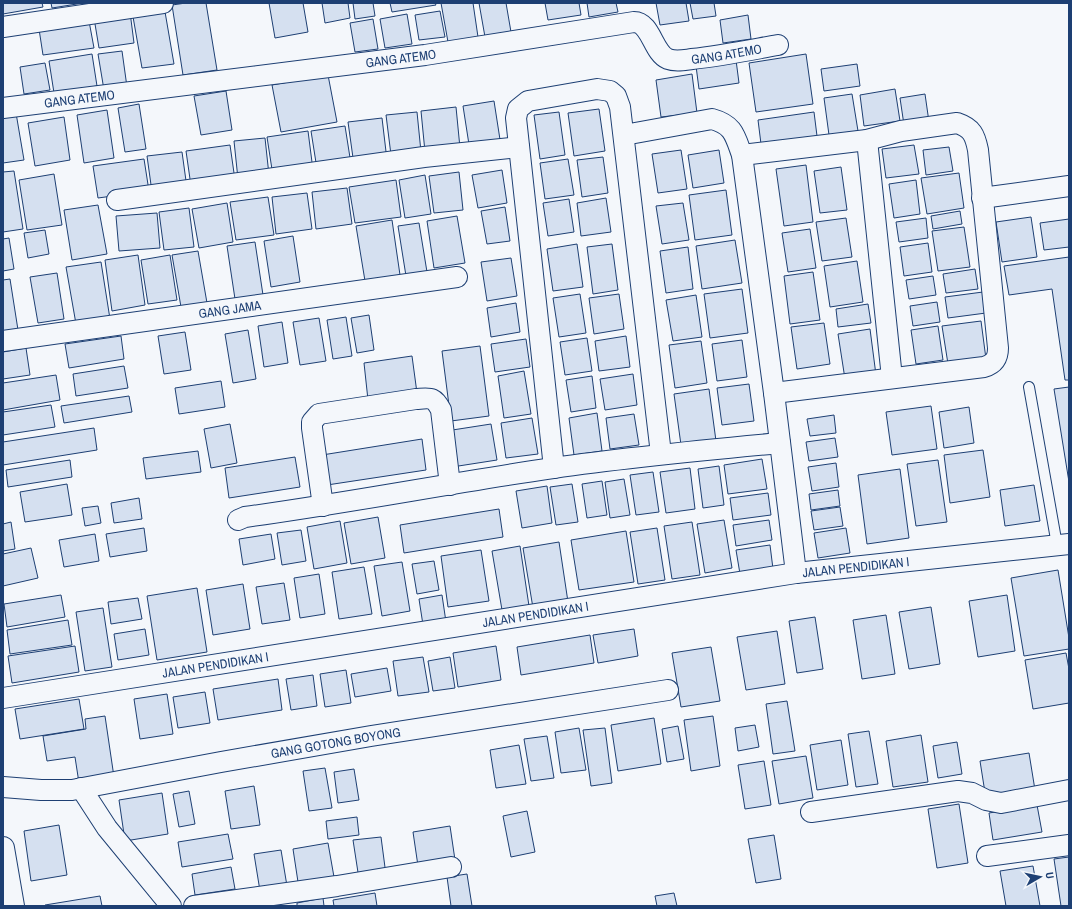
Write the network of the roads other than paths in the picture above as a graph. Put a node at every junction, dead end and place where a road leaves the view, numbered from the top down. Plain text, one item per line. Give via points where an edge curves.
1 (163, 3) edge
2 (3, 27) edge
3 (778, 45) dead end
4 (3, 108) edge
5 (624, 135) junction
6 (867, 140) junction
7 (518, 147) junction
8 (742, 156) junction
9 (1069, 186) edge
10 (982, 198) junction
11 (117, 200) dead end
12 (457, 277) dead end
13 (3, 341) edge
14 (892, 378) junction
15 (1029, 387) dead end
16 (774, 393) junction
17 (780, 443) junction
18 (661, 454) junction
19 (554, 468) junction
20 (450, 485) junction
21 (323, 506) junction
22 (238, 520) dead end
23 (1063, 545) edge
24 (796, 573) junction
25 (668, 690) dead end
26 (3, 698) edge
27 (3, 787) edge
28 (76, 789) junction
29 (1069, 790) edge
30 (811, 812) dead end
31 (1069, 844) edge
32 (3, 848) edge
33 (987, 856) dead end
34 (451, 867) dead end
35 (13, 906) edge
36 (171, 906) edge
37 (194, 906) edge

1 - 2 street
3 - 4 street, GANG ATEMO via 676,61 664,57 648,31 641,24 634,22 425,55
5 - 7 street via 616,96 610,91 597,89 528,101 522,105 516,118
5 - 8 street via 712,119 723,122 733,131
5 - 18 street
6 - 8 street
6 - 10 street via 949,124 965,126 976,140
6 - 14 street
7 - 11 street via 424,157
7 - 19 street
8 - 16 street
9 - 10 street
10 - 14 street via 998,348 997,359 984,368
12 - 13 street, GANG JAMA
14 - 16 street
15 - 23 lane
16 - 17 street
17 - 18 street
17 - 24 street
18 - 19 street
19 - 20 street
20 - 21 street
20 - 21 street via 441,410 433,399 416,399 319,414 312,422 312,428
21 - 22 street
23 - 24 street, JALAN PENDIDIKAN I
24 - 26 street, JALAN PENDIDIKAN I
25 - 28 street, GANG GOTONG BOYONG via 371,736
27 - 28 street, GANG GOTONG BOYONG
28 - 36 street
29 - 30 street via 1001,803 958,791
31 - 33 street
32 - 35 highway
34 - 37 street

